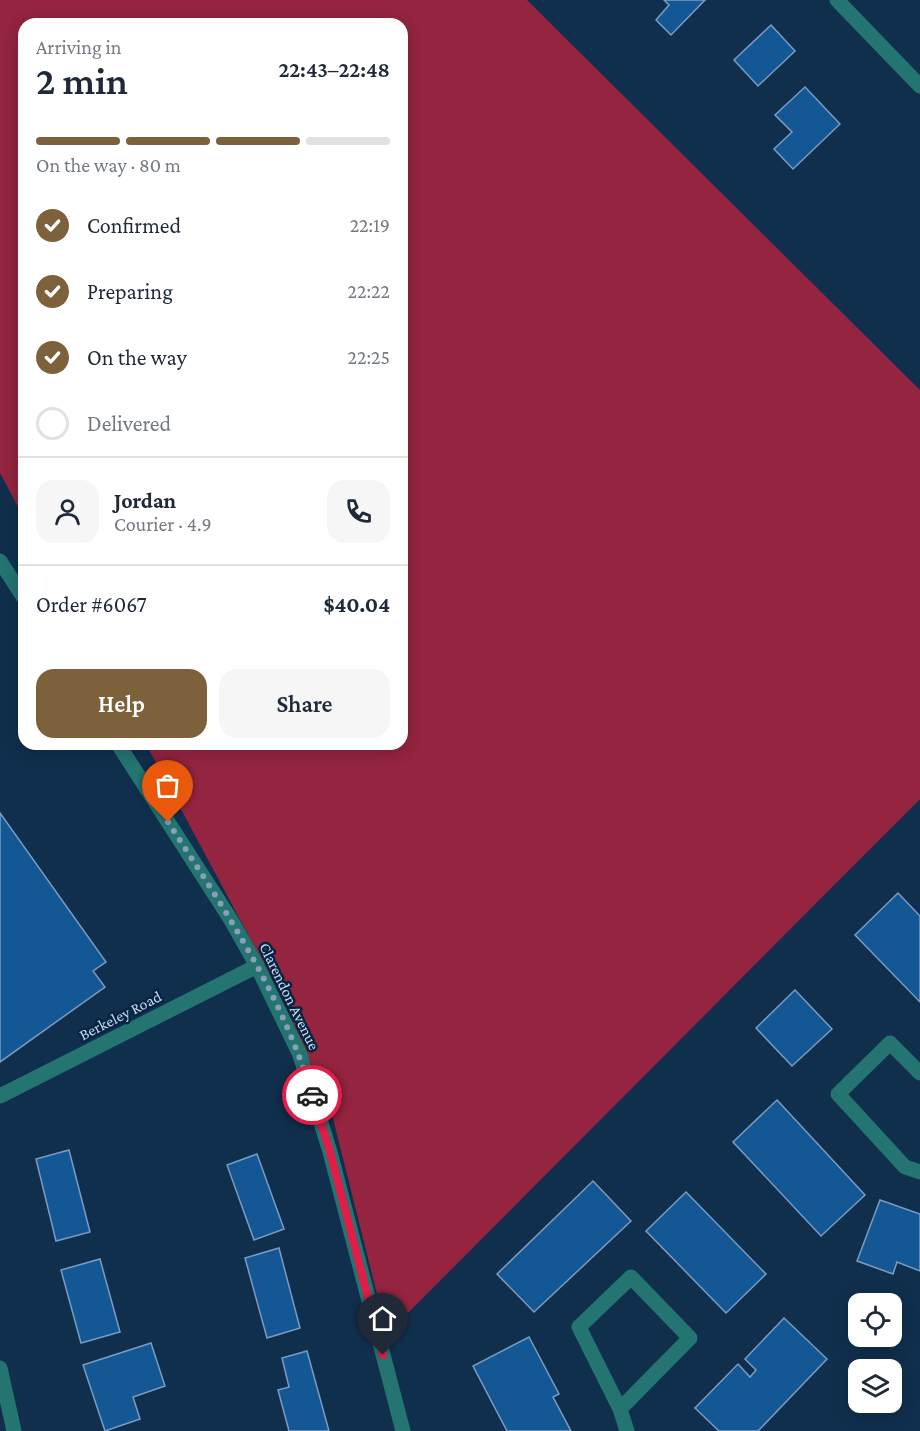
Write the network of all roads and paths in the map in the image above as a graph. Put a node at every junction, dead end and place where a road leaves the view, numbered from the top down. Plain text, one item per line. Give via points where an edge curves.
1 (837, 0) edge
2 (920, 86) edge
3 (0, 561) edge
4 (18, 589) edge
5 (122, 750) edge
6 (257, 966) junction
7 (920, 1073) edge
8 (0, 1096) edge
9 (920, 1172) edge
10 (0, 1368) edge
11 (620, 1409) junction
12 (14, 1431) edge
13 (403, 1431) edge
14 (627, 1431) edge

1 - 2 street
3 - 4 street
5 - 6 street, Clarendon Avenue
6 - 8 street, Berkeley Road
6 - 13 street, Clarendon Avenue via 300,1055 330,1152
7 - 9 street via 890,1042 838,1094 905,1167
10 - 12 street
11 - 11 street via 579,1327 631,1277 690,1338
11 - 14 street

